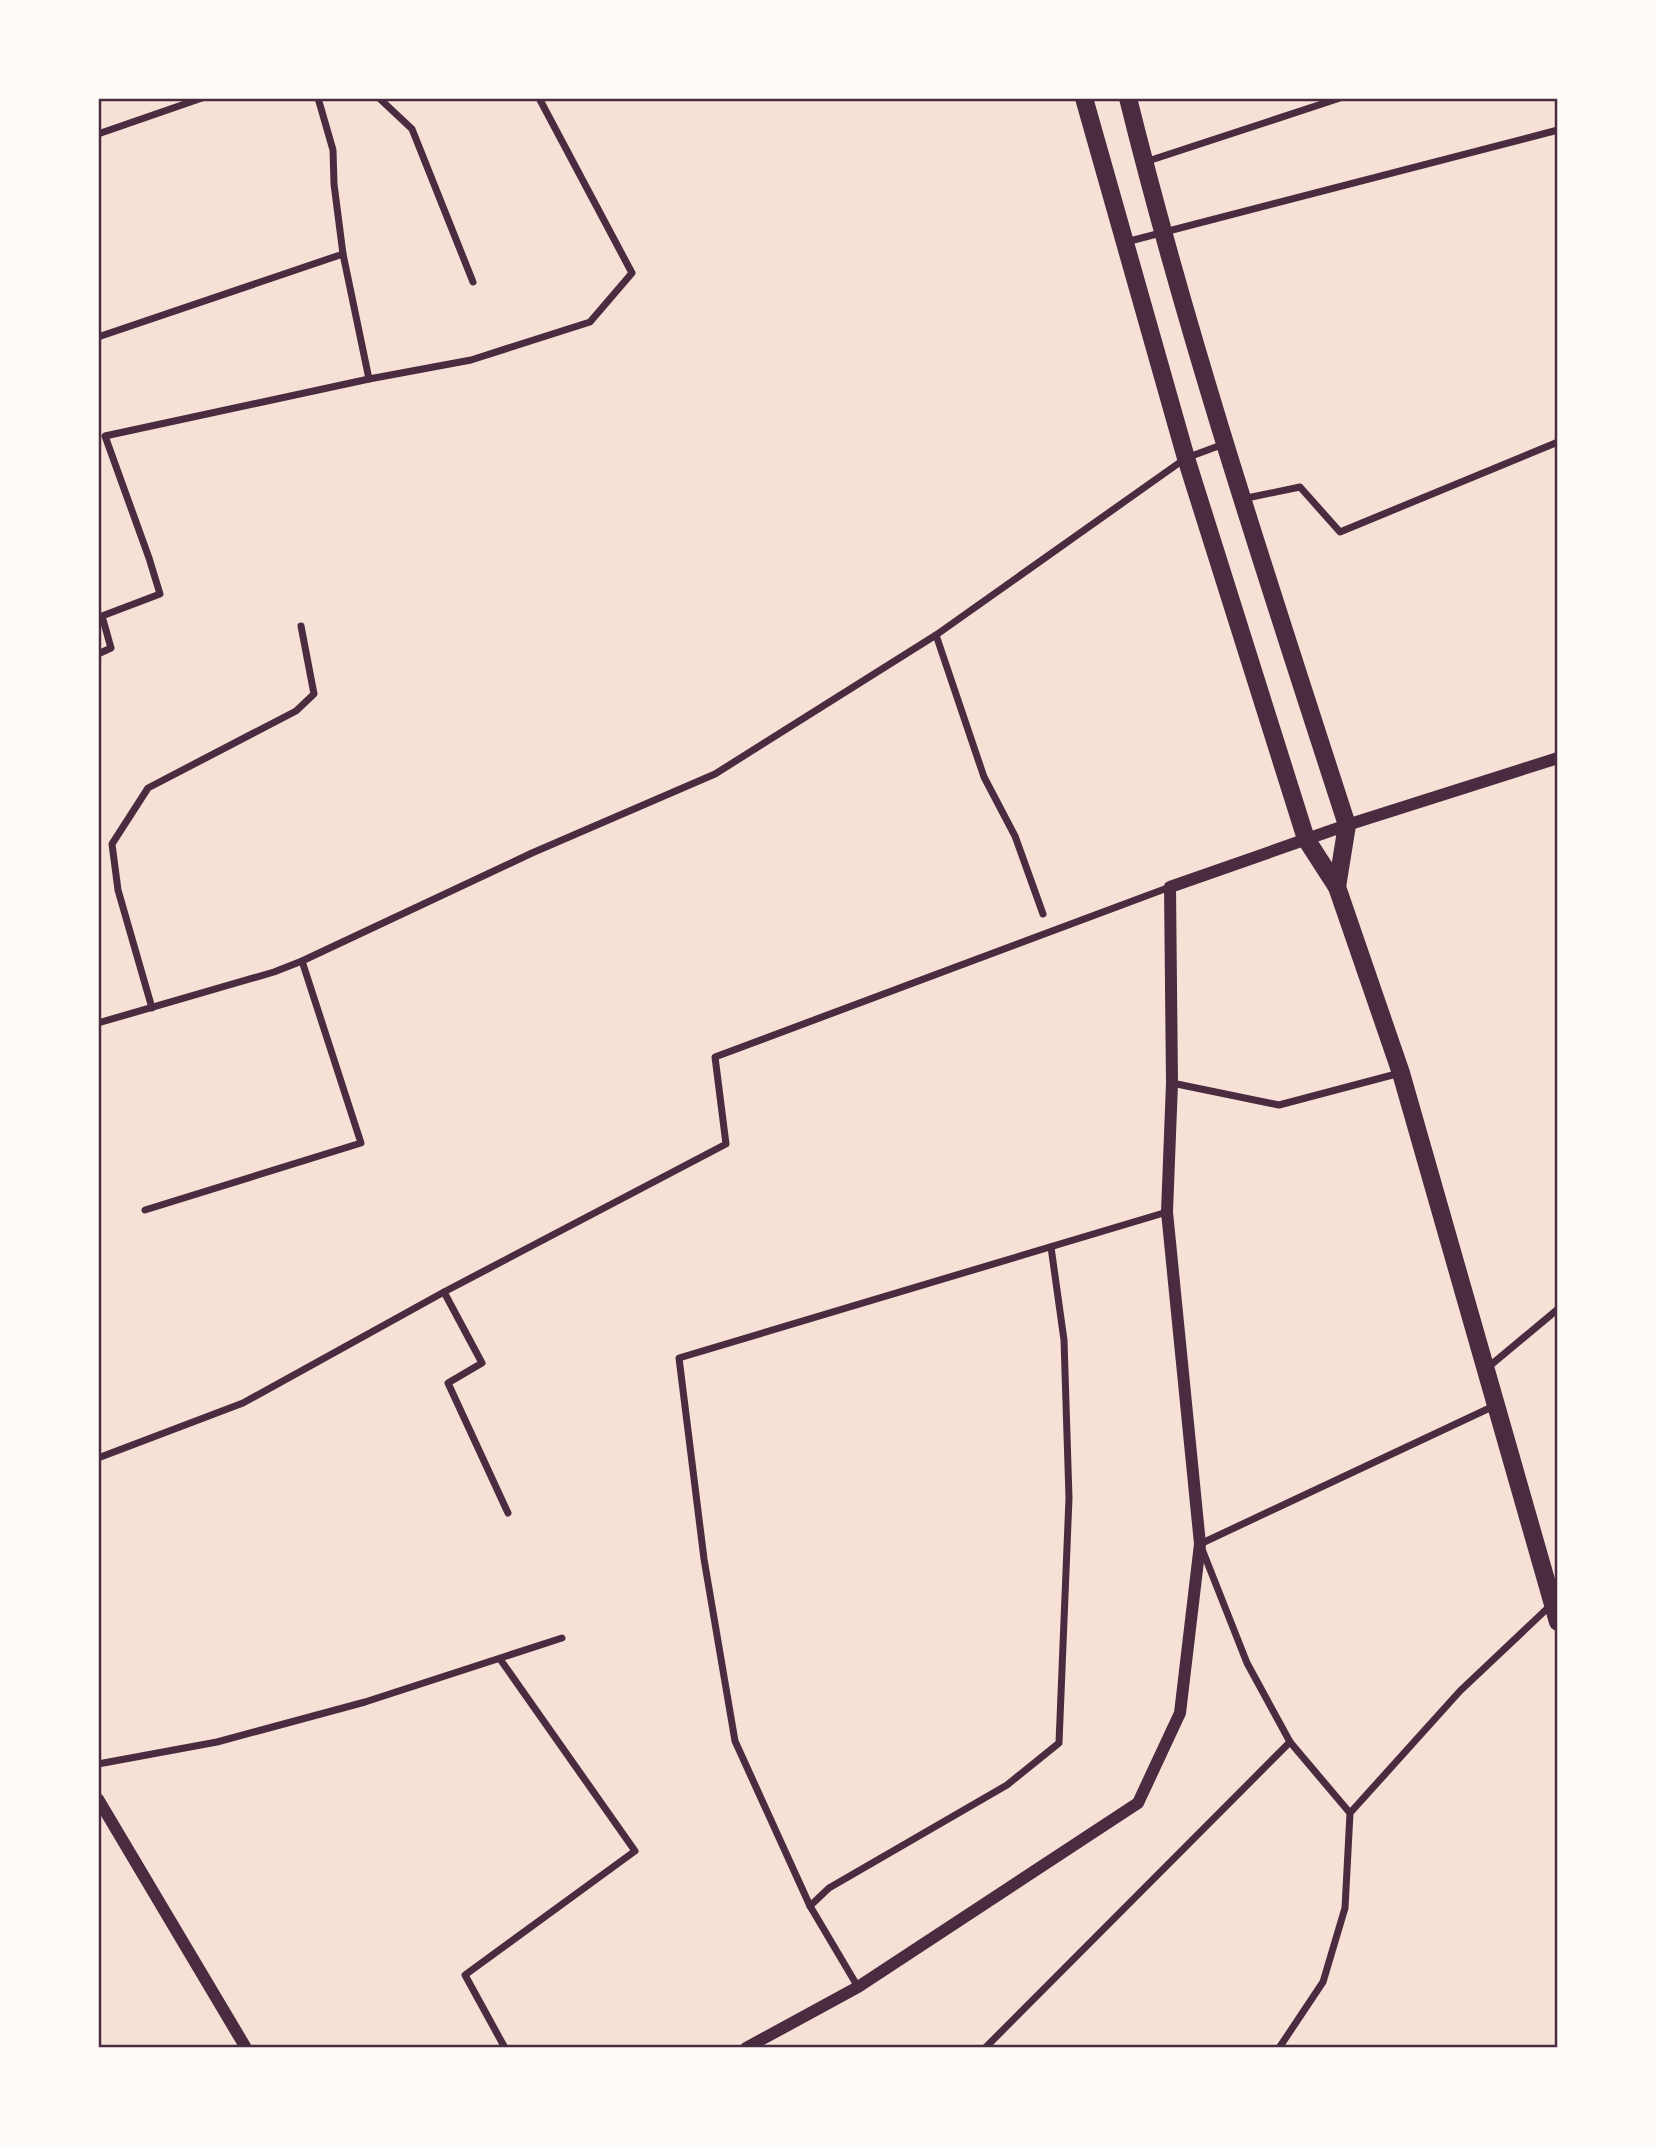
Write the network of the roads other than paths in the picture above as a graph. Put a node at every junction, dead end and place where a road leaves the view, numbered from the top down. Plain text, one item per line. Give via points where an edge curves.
1 (202, 98) edge
2 (318, 98) edge
3 (379, 98) edge
4 (539, 98) edge
5 (1084, 98) edge
6 (1128, 98) edge
7 (1340, 98) edge
8 (190, 99) edge
9 (1558, 130) edge
10 (98, 134) edge
11 (1144, 162) junction
12 (1164, 231) junction
13 (1125, 242) junction
14 (343, 254) junction
15 (473, 282) dead end
16 (98, 337) edge
17 (369, 379) junction
18 (101, 437) edge
19 (1558, 442) edge
20 (1224, 444) junction
21 (1186, 458) junction
22 (1242, 499) junction
23 (301, 626) dead end
24 (936, 635) junction
25 (98, 654) edge
26 (1558, 758) edge
27 (1347, 825) junction
28 (1306, 839) junction
29 (1170, 887) junction
30 (1337, 887) junction
31 (1043, 914) dead end
32 (302, 961) junction
33 (152, 1008) junction
34 (98, 1023) edge
35 (1401, 1073) junction
36 (1172, 1083) junction
37 (145, 1210) dead end
38 (1167, 1212) junction
39 (1051, 1247) junction
40 (444, 1292) junction
41 (1558, 1309) edge
42 (1486, 1369) junction
43 (1496, 1405) junction
44 (98, 1458) edge
45 (508, 1513) dead end
46 (1200, 1544) junction
47 (1555, 1601) edge
48 (1558, 1622) edge
49 (562, 1638) dead end
50 (500, 1660) junction
51 (1290, 1742) junction
52 (98, 1764) edge
53 (98, 1798) edge
54 (1350, 1813) junction
55 (810, 1906) junction
56 (858, 1987) junction
57 (246, 2048) edge
58 (505, 2048) edge
59 (746, 2048) edge
60 (985, 2048) edge
61 (1279, 2048) edge

1 - 8 street
2 - 14 street via 333,150
3 - 15 street via 412,129
4 - 17 street via 632,273 590,322 471,360
5 - 13 main road
6 - 11 main road
7 - 11 street
8 - 10 street
9 - 12 street
11 - 12 main road
12 - 13 street
12 - 20 main road
13 - 21 main road
14 - 16 street
14 - 17 street
17 - 18 street
18 - 25 street via 160,594 102,616 111,648
19 - 22 street via 1340,532 1300,487
20 - 21 street
20 - 22 main road
21 - 24 street
21 - 28 main road
22 - 27 main road
23 - 33 street via 314,694 296,711 148,788 112,844 118,890
24 - 31 street via 984,777 1015,836
24 - 32 street via 715,774 532,853
26 - 27 street
27 - 28 street
27 - 30 main road
28 - 29 street
28 - 30 main road
29 - 36 street
29 - 40 street via 715,1057 726,1144
30 - 35 main road
32 - 33 street
32 - 37 street via 361,1143
33 - 34 street
35 - 36 street via 1279,1105
35 - 42 main road
36 - 38 street
38 - 39 street
38 - 46 street
39 - 55 street via 1064,1340 1069,1498 1059,1743 1007,1785 829,1888
39 - 55 street via 679,1358 704,1559 735,1741
40 - 44 street via 243,1403
40 - 45 street via 482,1363 448,1383
41 - 42 street
42 - 43 main road
43 - 46 street
43 - 47 main road
46 - 51 street via 1247,1663
46 - 56 street via 1180,1713 1138,1803
47 - 48 main road
47 - 54 street via 1460,1691
49 - 50 street
50 - 52 street via 217,1742
50 - 58 street via 635,1851 465,1975
51 - 54 street
51 - 60 street
53 - 57 street
54 - 61 street via 1345,1908 1323,1982
55 - 56 street
56 - 59 street

